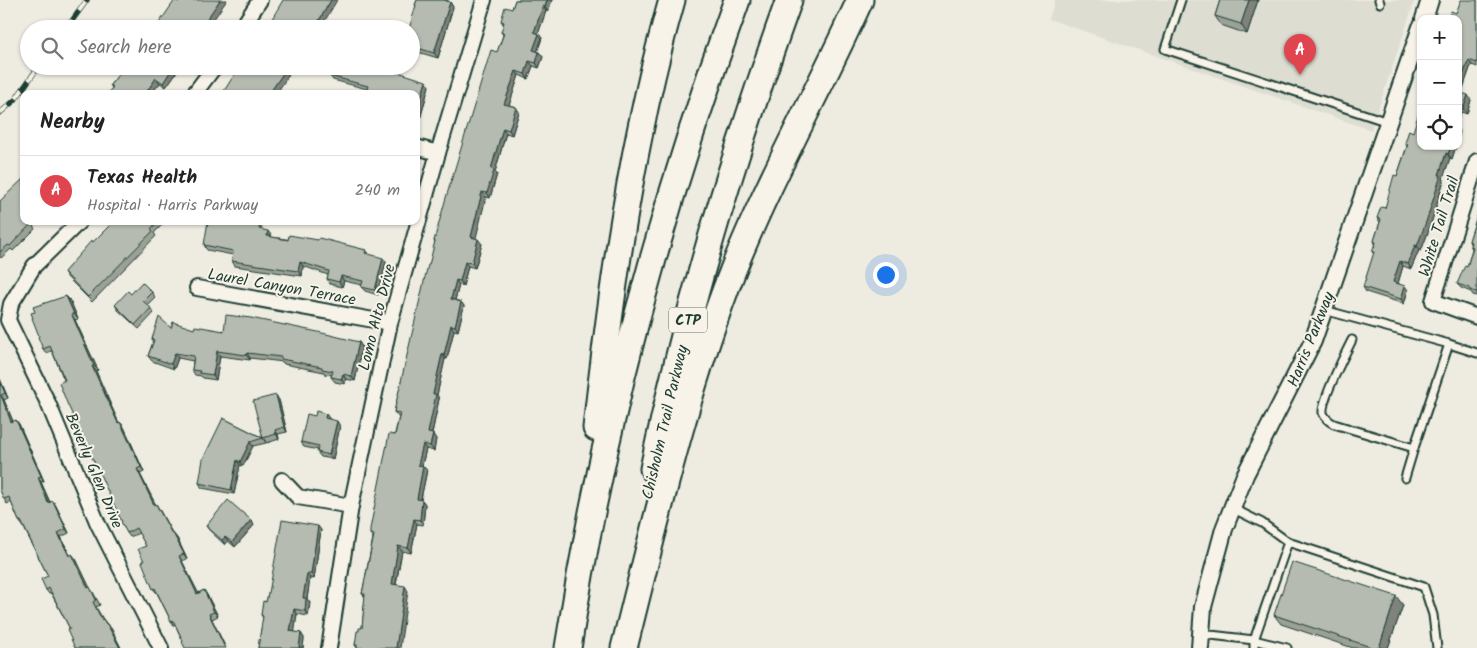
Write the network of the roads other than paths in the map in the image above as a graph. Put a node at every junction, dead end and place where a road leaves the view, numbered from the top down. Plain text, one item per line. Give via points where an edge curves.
1 (260, 0) edge
2 (484, 0) edge
3 (672, 0) edge
4 (737, 0) edge
5 (789, 0) edge
6 (860, 0) edge
7 (1181, 0) edge
8 (1430, 0) edge
9 (1425, 15) edge
10 (247, 20) edge
11 (1417, 39) edge
12 (208, 75) edge
13 (197, 90) edge
14 (1388, 122) junction
15 (420, 148) edge
16 (438, 153) junction
17 (1477, 161) edge
18 (420, 217) edge
19 (76, 225) edge
20 (418, 225) edge
21 (197, 288) dead end
22 (1324, 310) junction
23 (1477, 317) edge
24 (390, 323) junction
25 (1352, 340) dead end
26 (1449, 344) junction
27 (1477, 354) edge
28 (1414, 448) junction
29 (1405, 478) dead end
30 (282, 480) dead end
31 (351, 506) junction
32 (1232, 508) junction
33 (1288, 542) junction
34 (579, 580) junction
35 (1201, 641) edge
36 (1254, 644) edge
37 (161, 648) edge
38 (329, 648) edge
39 (568, 648) edge
40 (619, 648) edge
41 (624, 648) edge
42 (1287, 648) edge
43 (1437, 648) edge

1 - 10 street
2 - 16 street, Lomo Alto Drive
3 - 34 highway via 644,109 609,311
4 - 34 highway via 692,128 635,325 608,435
5 - 40 highway, Chisholm Trail Parkway / CTP via 740,143 679,355 642,518
6 - 41 highway via 769,186 733,271 689,397
7 - 14 lane via 1165,49
8 - 9 street
11 - 14 street, Harris Parkway
12 - 13 street
14 - 22 street, Harris Parkway
15 - 16 street
16 - 18 street, Lomo Alto Drive
17 - 23 street, White Tail Trail via 1433,301
19 - 37 street, Beverly Glen Drive via 34,266 11,304 8,320 48,403 98,524
20 - 24 street, Lomo Alto Drive
21 - 24 street, Laurel Canyon Terrace
22 - 26 lane
22 - 32 street, Harris Parkway via 1313,341 1245,475
24 - 31 street, Lomo Alto Drive
25 - 28 lane via 1324,401 1323,413 1334,424
26 - 27 lane
26 - 28 lane
28 - 29 lane
30 - 31 street via 298,497
31 - 38 street, Lomo Alto Drive
32 - 33 lane
32 - 35 street, Harris Parkway via 1203,608
33 - 36 lane
33 - 43 lane via 1424,587 1433,615
34 - 39 highway
35 - 36 lane
36 - 42 lane

